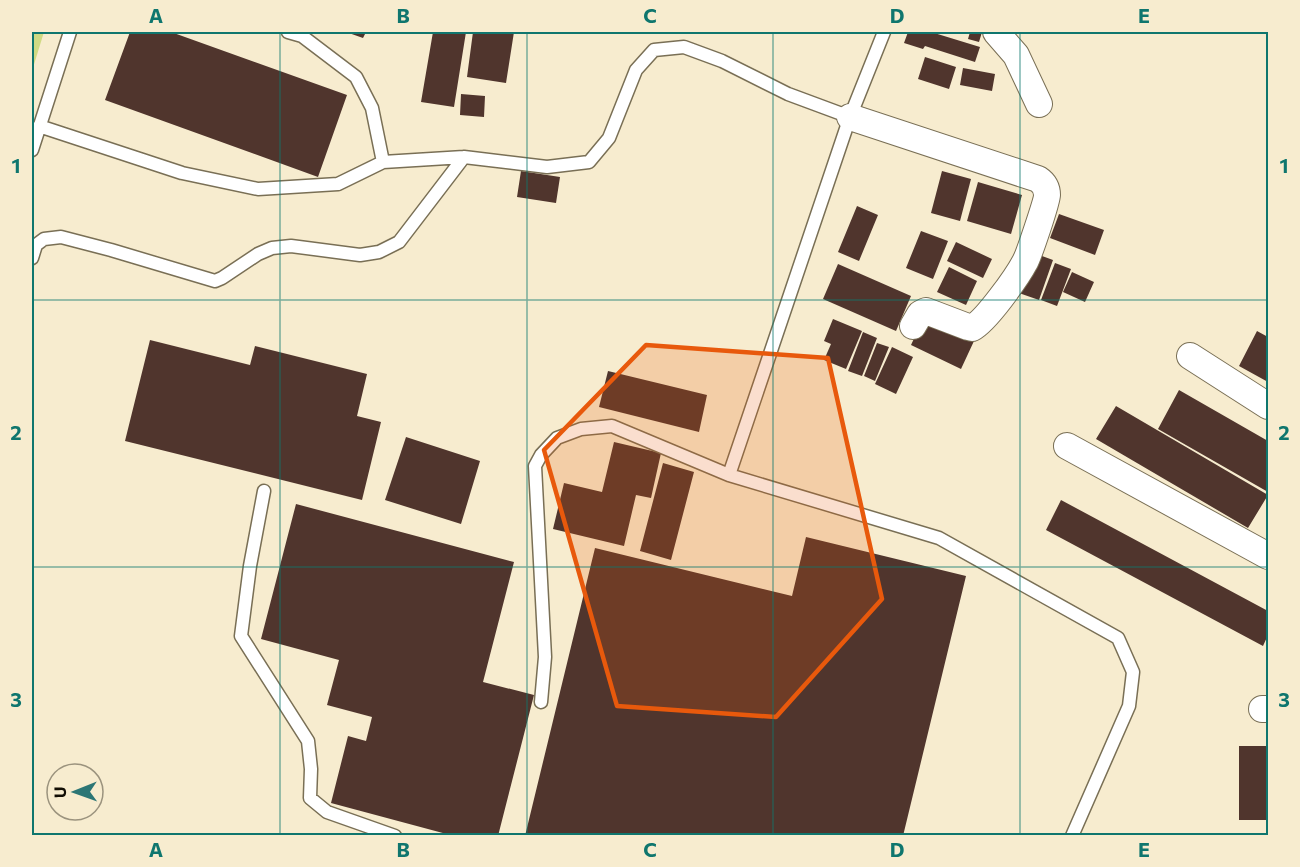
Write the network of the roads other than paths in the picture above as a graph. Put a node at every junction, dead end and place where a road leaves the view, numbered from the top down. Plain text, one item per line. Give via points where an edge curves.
1 (70, 32) edge
2 (288, 32) edge
3 (884, 32) edge
4 (996, 32) edge
5 (1039, 104) dead end
6 (850, 117) junction
7 (39, 126) junction
8 (32, 150) edge
9 (464, 157) junction
10 (383, 162) junction
11 (32, 258) edge
12 (913, 326) dead end
13 (1190, 356) dead end
14 (1269, 406) edge
15 (1067, 446) dead end
16 (729, 475) junction
17 (264, 491) dead end
18 (1269, 556) edge
19 (541, 702) dead end
20 (395, 836) edge
21 (1072, 836) edge

1 - 7 lane
2 - 10 lane via 302,36 356,77 372,108
3 - 6 lane
4 - 5 street via 1016,56
6 - 9 lane via 788,94 722,61 676,47 654,50 636,70 609,138 589,162 548,167
6 - 12 street via 1045,184 1047,196 1025,261 979,323 972,328 926,311
6 - 16 lane
7 - 8 lane
7 - 10 lane via 182,173 258,189 338,184
9 - 10 lane
9 - 11 lane via 399,242 379,252 360,255 291,246 272,248 215,281 61,237 44,239 36,245
13 - 14 street
15 - 18 street
16 - 19 lane via 612,426 581,429 557,438 541,455 534,479 545,657
16 - 21 lane via 939,538 1118,638 1133,672 1129,706
17 - 20 lane via 249,566 241,636 308,741 310,798 327,812

